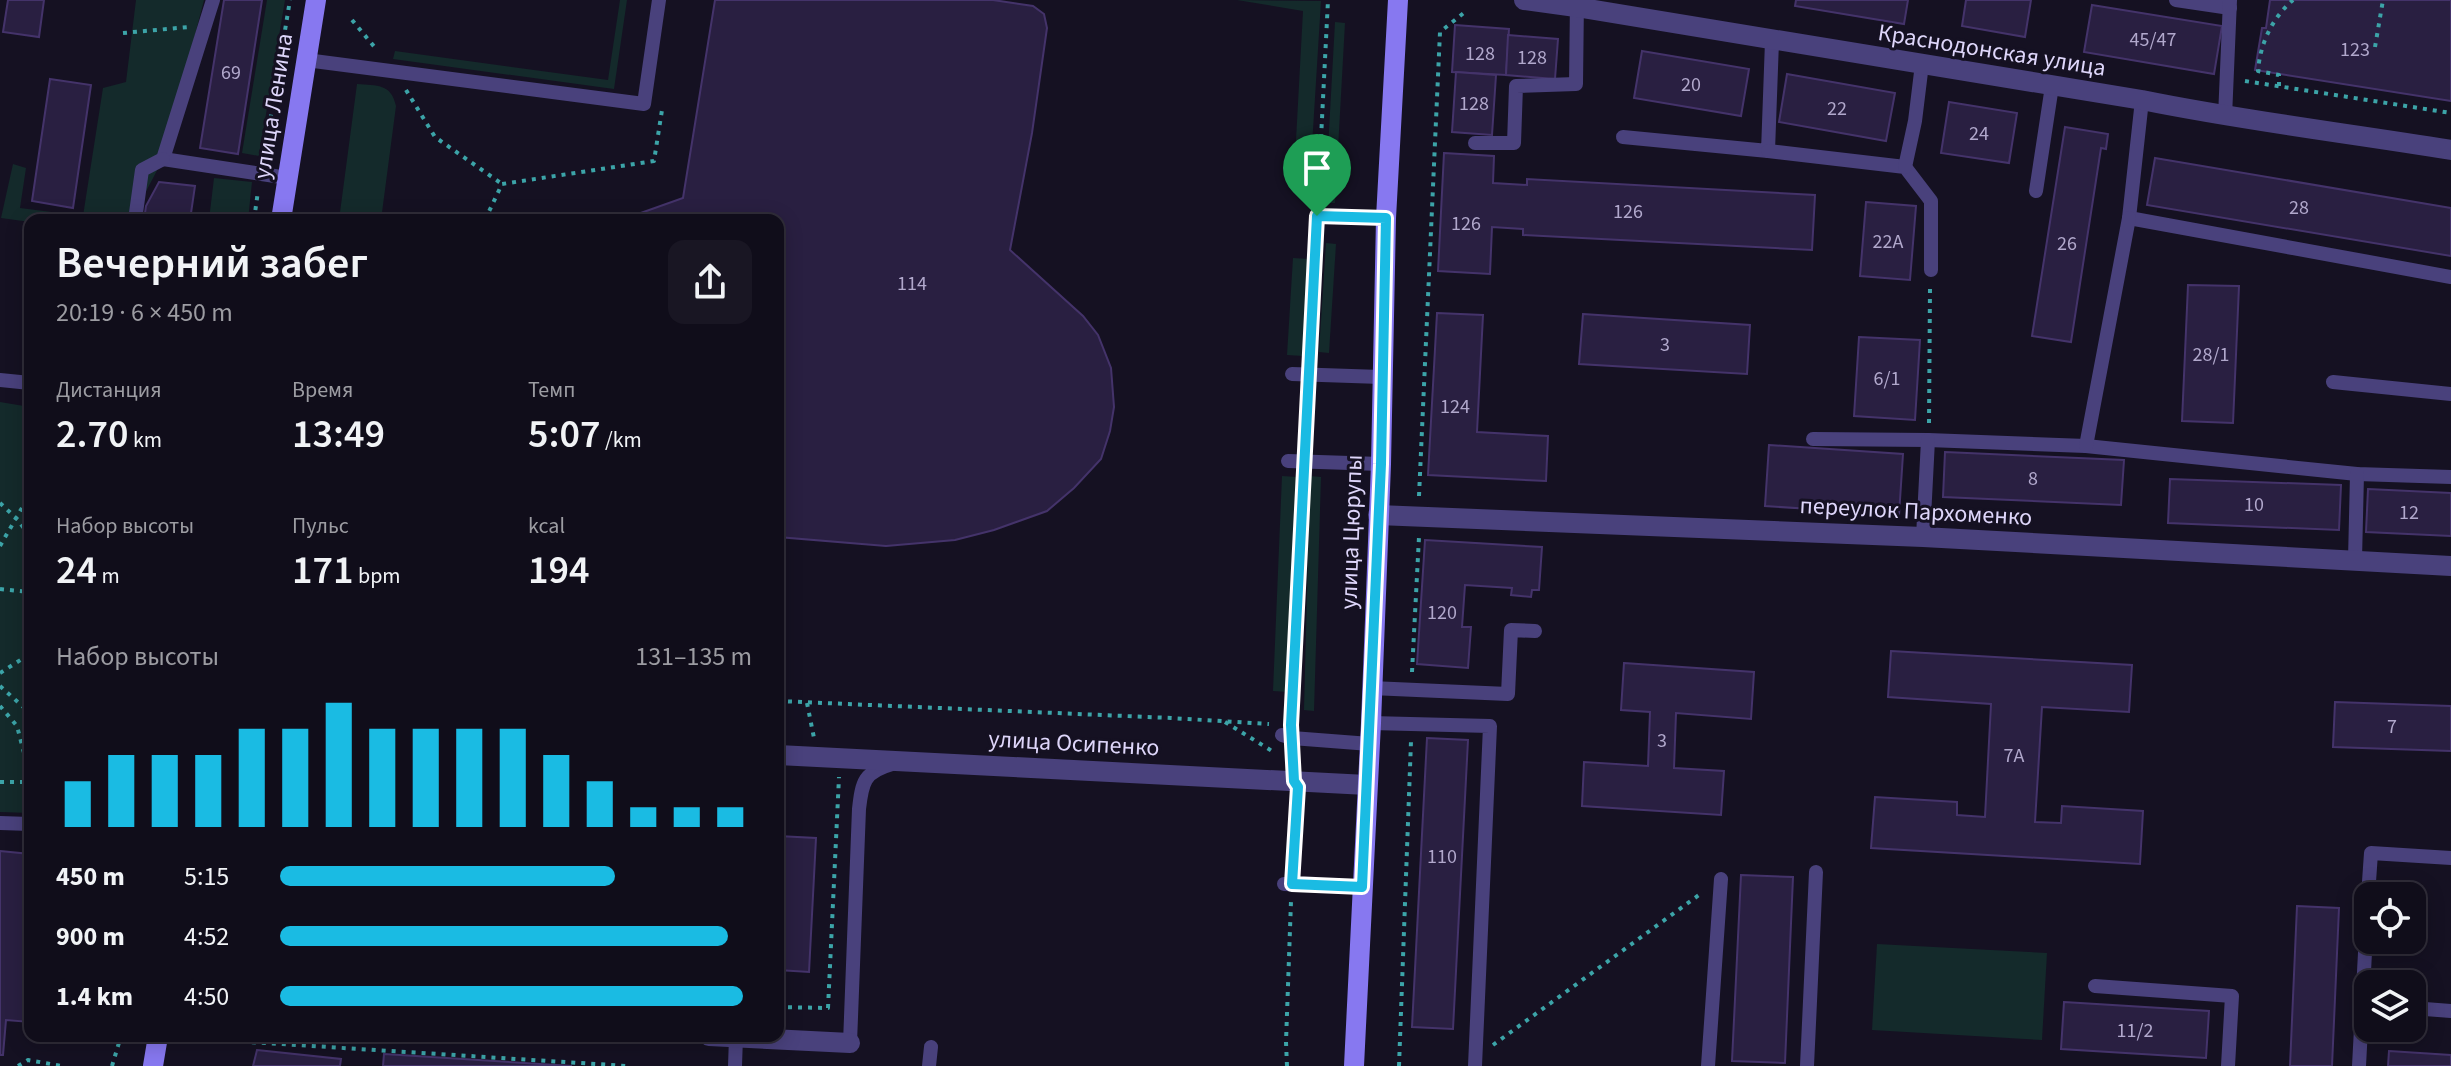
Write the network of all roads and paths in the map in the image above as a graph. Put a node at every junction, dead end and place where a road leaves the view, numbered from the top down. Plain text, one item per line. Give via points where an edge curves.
1 (213, 0) edge
2 (290, 0) edge
3 (316, 0) edge
4 (659, 0) edge
5 (1328, 0) edge
6 (1398, 0) edge
7 (1524, 0) edge
8 (2176, 0) edge
9 (2293, 0) edge
10 (2383, 0) edge
11 (1576, 3) edge
12 (2230, 4) edge
13 (352, 20) dead end
14 (205, 26) junction
15 (123, 33) dead end
16 (1772, 41) junction
17 (2375, 47) dead end
18 (306, 60) junction
19 (1922, 64) junction
20 (396, 73) junction
21 (2227, 78) junction
22 (2052, 86) junction
23 (2279, 86) junction
24 (2142, 100) junction
25 (663, 103) dead end
26 (2451, 113) edge
27 (2225, 117) junction
28 (1623, 137) dead end
29 (1475, 143) dead end
30 (2451, 150) edge
31 (1768, 151) junction
32 (163, 159) junction
33 (1905, 167) junction
34 (261, 174) junction
35 (288, 178) junction
36 (502, 184) junction
37 (2036, 191) dead end
38 (136, 214) edge
39 (255, 214) edge
40 (282, 214) edge
41 (488, 214) edge
42 (1317, 216) junction
43 (1386, 218) junction
44 (2129, 218) junction
45 (1931, 270) joint
46 (2451, 277) edge
47 (1292, 374) dead end
48 (1309, 375) junction
49 (1381, 377) junction
50 (0, 380) edge
51 (24, 382) edge
52 (2333, 382) dead end
53 (2451, 394) edge
54 (1813, 439) dead end
55 (1928, 440) junction
56 (2086, 446) junction
57 (1296, 461) junction
58 (1381, 464) junction
59 (2357, 474) junction
60 (2451, 477) edge
61 (0, 503) edge
62 (24, 504) edge
63 (1378, 515) junction
64 (16, 518) junction
65 (24, 528) edge
66 (1923, 537) junction
67 (0, 546) edge
68 (2355, 560) junction
69 (2451, 566) edge
70 (0, 589) edge
71 (24, 591) edge
72 (1535, 631) dead end
73 (24, 658) edge
74 (0, 673) edge
75 (0, 686) edge
76 (1371, 688) junction
77 (784, 701) edge
78 (807, 703) junction
79 (0, 706) edge
80 (24, 708) edge
81 (1223, 721) junction
82 (1288, 733) junction
83 (1370, 734) junction
84 (24, 755) edge
85 (784, 755) edge
86 (818, 756) junction
87 (904, 761) junction
88 (24, 780) edge
89 (1294, 781) junction
90 (0, 782) edge
91 (1367, 785) junction
92 (0, 823) edge
93 (24, 824) edge
94 (2451, 858) edge
95 (1816, 872) dead end
96 (1721, 879) joint
97 (2369, 882) edge
98 (1288, 884) junction
99 (1362, 887) junction
100 (2095, 986) dead end
101 (784, 1007) edge
102 (2426, 1009) edge
103 (2451, 1011) edge
104 (784, 1040) edge
105 (119, 1042) edge
106 (157, 1042) edge
107 (249, 1042) edge
108 (736, 1042) edge
109 (2361, 1042) edge
110 (850, 1043) joint
111 (931, 1047) dead end
112 (1476, 1062) edge
113 (18, 1066) edge
114 (62, 1066) edge
115 (112, 1066) edge
116 (153, 1066) edge
117 (627, 1066) edge
118 (735, 1066) edge
119 (929, 1066) edge
120 (1287, 1066) edge
121 (1354, 1066) edge
122 (1708, 1066) edge
123 (1807, 1066) edge
124 (2228, 1066) edge
125 (2359, 1066) edge

1 - 14 lane
2 - 34 path
3 - 18 main road, улица Ленина
4 - 20 lane via 644,104
5 - 42 path
6 - 43 main road, улица Цюрупы
7 - 11 street, Краснодонская улица
8 - 12 lane
9 - 23 path via 2274,22 2260,52 2257,71 2279,75
10 - 17 path
11 - 16 street, Краснодонская улица
11 - 29 lane via 1576,84 1516,86 1514,143
12 - 21 lane
13 - 20 path
14 - 15 path
14 - 32 lane
16 - 19 street, Краснодонская улица
16 - 31 lane
18 - 20 lane
18 - 35 main road, улица Ленина
19 - 22 street, Краснодонская улица
19 - 33 lane
20 - 36 path via 435,137
21 - 23 path
21 - 27 lane
22 - 24 street, Краснодонская улица
22 - 37 lane
23 - 26 path
24 - 27 street, Краснодонская улица
24 - 44 lane
25 - 36 path via 654,161
27 - 30 street, Краснодонская улица
28 - 31 lane
31 - 33 lane
32 - 34 lane
32 - 38 lane via 142,170
33 - 45 lane via 1931,201
34 - 35 lane
34 - 39 path
35 - 40 main road, улица Ленина
36 - 41 path
42 - 43 lane
42 - 48 path
43 - 49 main road, улица Цюрупы
44 - 46 lane
44 - 56 lane
45 - 55 path
47 - 48 lane
48 - 49 lane
48 - 57 path
49 - 58 main road, улица Цюрупы
50 - 51 lane
52 - 53 lane
54 - 55 lane
55 - 56 lane
55 - 66 lane
56 - 59 lane
57 - 58 lane
57 - 82 path
58 - 63 main road, улица Цюрупы
59 - 60 lane
59 - 68 lane
61 - 64 path
62 - 64 path
63 - 66 street, переулок Пархоменко
63 - 76 main road, улица Цюрупы
64 - 65 path
64 - 67 path
66 - 68 street, переулок Пархоменко
68 - 69 street, переулок Пархоменко
70 - 71 path
72 - 76 lane via 1511,630 1508,694
73 - 74 path
75 - 80 path
76 - 83 main road, улица Цюрупы
77 - 78 path
78 - 81 path
78 - 86 path
79 - 84 path via 17,726
81 - 82 path
81 - 89 path via 1292,760
82 - 83 lane
83 - 91 main road, улица Цюрупы
83 - 112 lane via 1490,726
85 - 86 street, улица Осипенко
86 - 87 street, улица Осипенко
86 - 101 path via 840,779 828,1008
87 - 89 street, улица Осипенко
87 - 110 lane via 876,768 862,783
88 - 90 path
89 - 91 street, улица Осипенко
89 - 98 path via 1298,787
91 - 99 main road, улица Цюрупы
92 - 93 lane
94 - 97 lane via 2371,853
95 - 123 lane
96 - 112 path
96 - 122 lane
98 - 99 lane
98 - 120 path
99 - 121 main road, улица Цюрупы
100 - 124 lane via 2232,996
102 - 103 lane
104 - 110 street
105 - 115 path
106 - 116 main road
107 - 117 path
108 - 118 lane
109 - 125 lane
111 - 119 lane
113 - 114 path via 28,1060

